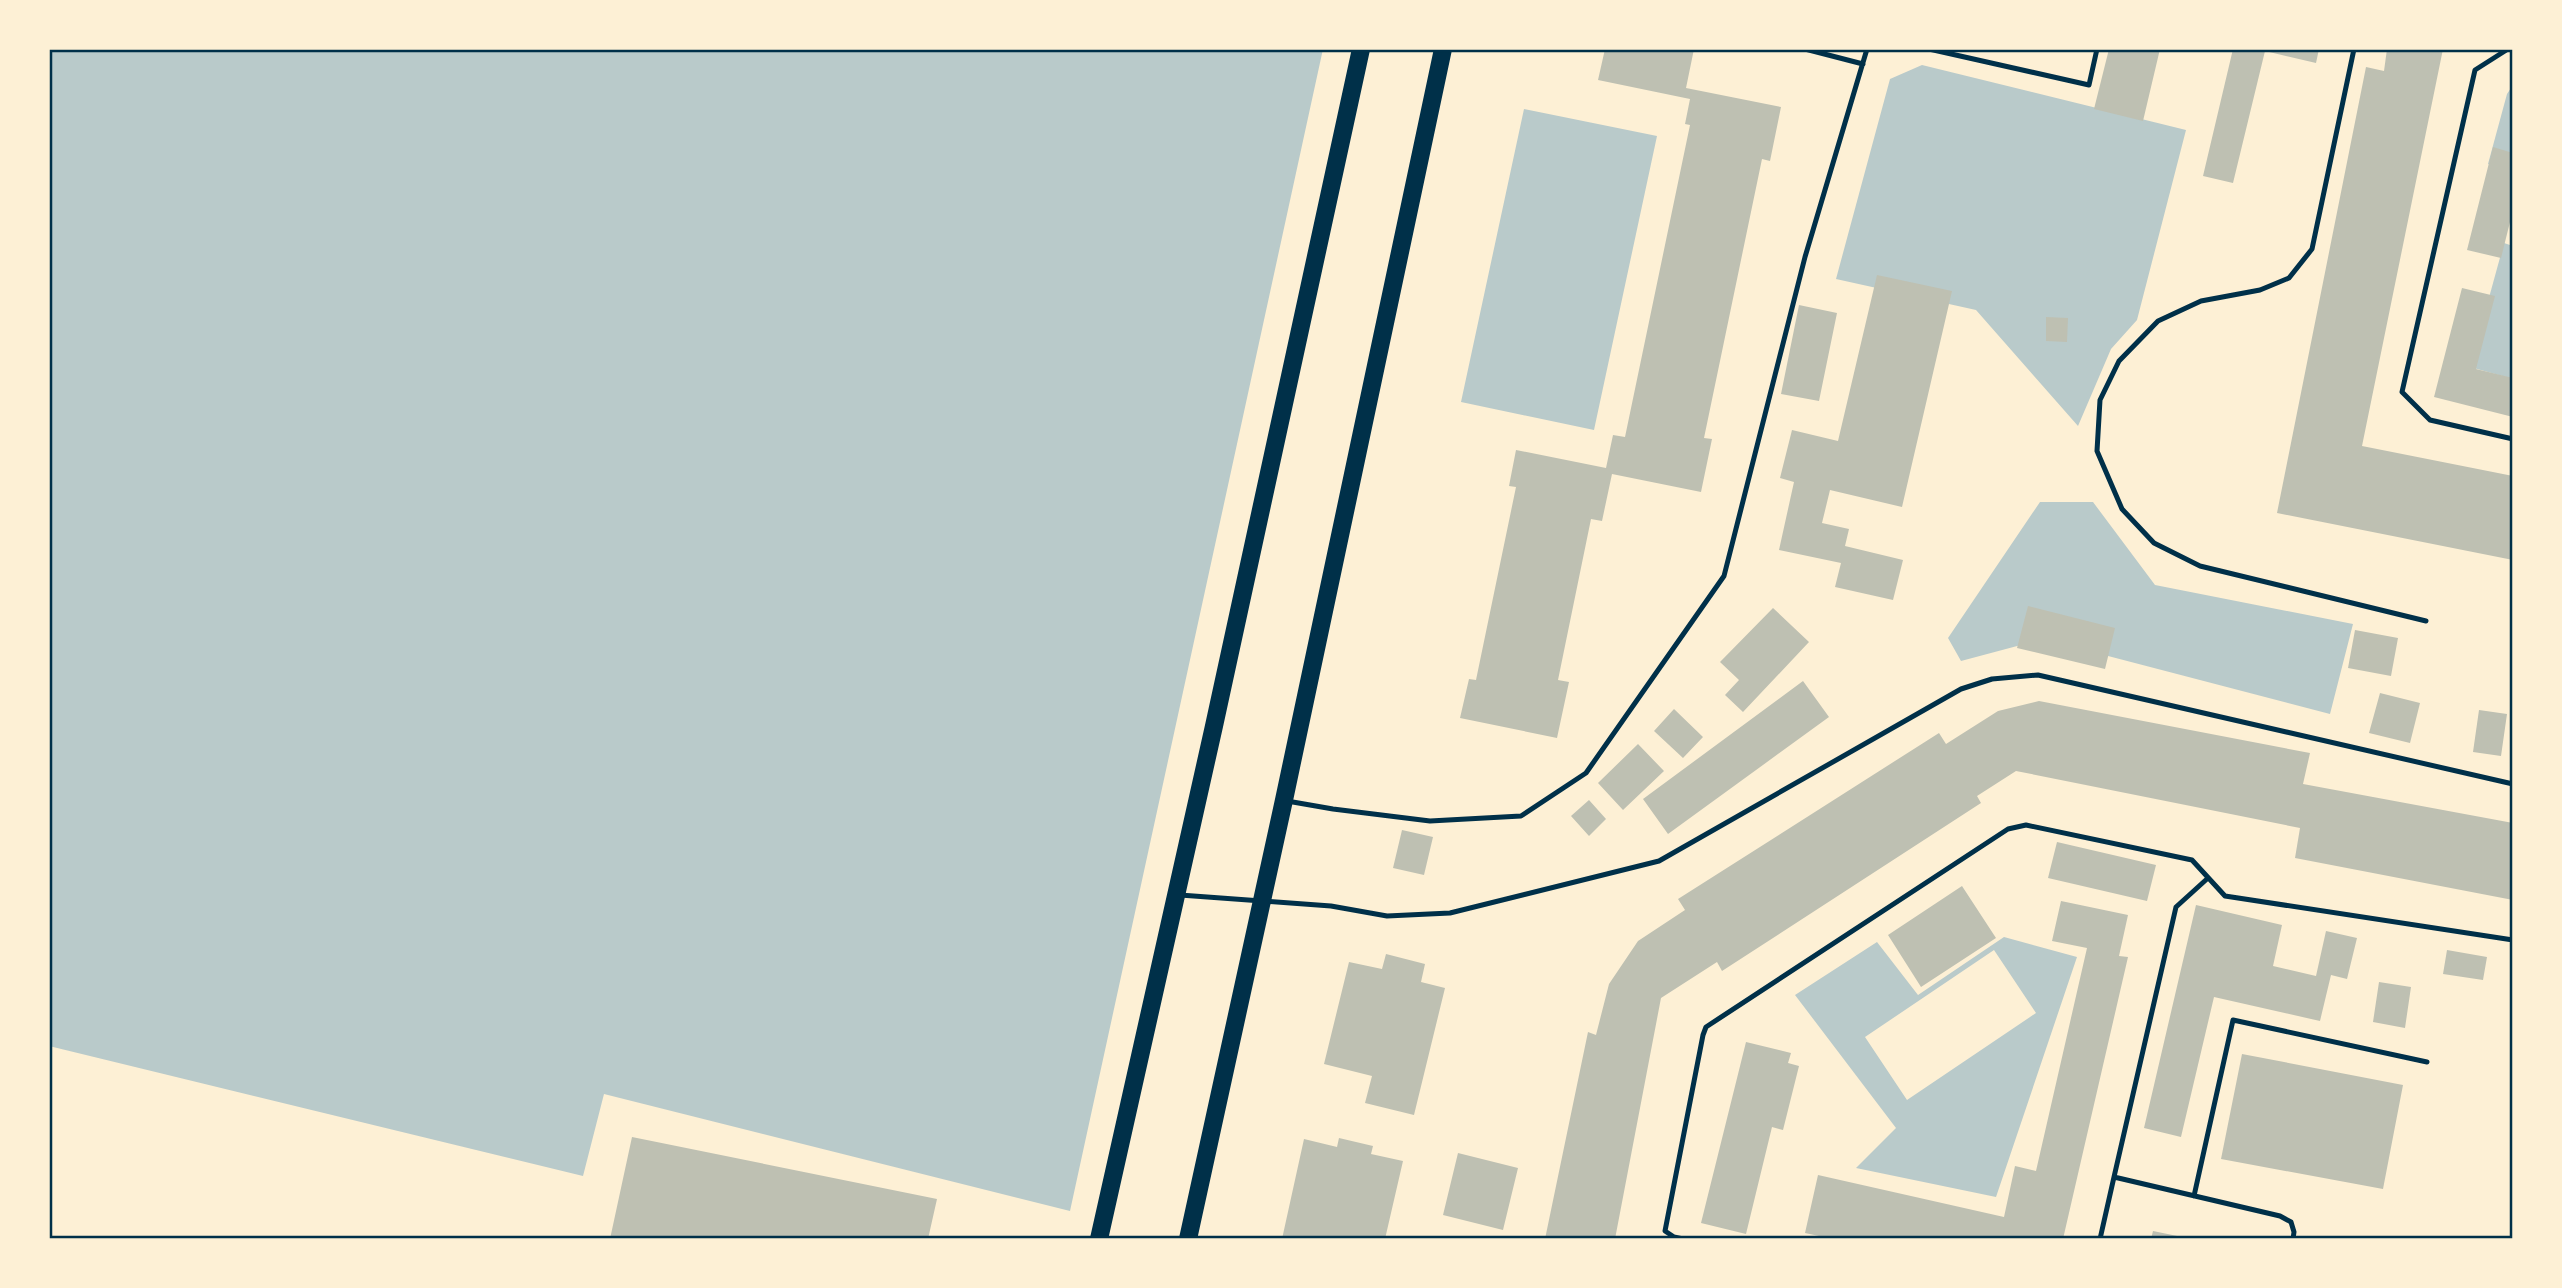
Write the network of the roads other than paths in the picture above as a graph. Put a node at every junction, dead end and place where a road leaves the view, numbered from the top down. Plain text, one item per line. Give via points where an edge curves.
1 (1361, 49) edge
2 (1443, 49) edge
3 (1805, 49) edge
4 (1867, 49) edge
5 (1929, 49) edge
6 (2097, 49) edge
7 (2354, 49) edge
8 (2508, 49) edge
9 (1863, 64) junction
10 (2513, 439) edge
11 (2426, 621) dead end
12 (2513, 785) edge
13 (1284, 800) junction
14 (2208, 878) junction
15 (1177, 895) junction
16 (1261, 901) junction
17 (2513, 940) edge
18 (2427, 1062) dead end
19 (2114, 1177) junction
20 (2194, 1196) junction
21 (1099, 1239) edge
22 (1188, 1239) edge
23 (1683, 1239) edge
24 (2100, 1239) edge
25 (2293, 1239) edge

1 - 15 main road
2 - 13 main road
3 - 9 lane
4 - 9 lane
5 - 6 lane via 2089,85
7 - 11 lane via 2312,249 2289,278 2260,290 2201,301 2158,321 2119,361 2100,400 2097,451 2122,509 2154,543 2200,566
8 - 10 lane via 2475,70 2402,392 2430,420
9 - 13 lane via 1805,257 1724,576 1586,773 1521,816 1430,821
12 - 16 lane via 2038,675 1992,679 1961,689 1659,860 1450,914 1387,916
13 - 16 main road
14 - 17 lane via 2225,896
14 - 19 lane via 2176,907
14 - 23 lane via 2192,860 2016,826 1712,1021 1703,1035 1666,1222 1665,1231
15 - 16 lane
15 - 21 main road
16 - 22 main road
18 - 20 lane via 2233,1020
19 - 20 lane
19 - 24 lane
20 - 25 lane via 2280,1216 2291,1222

